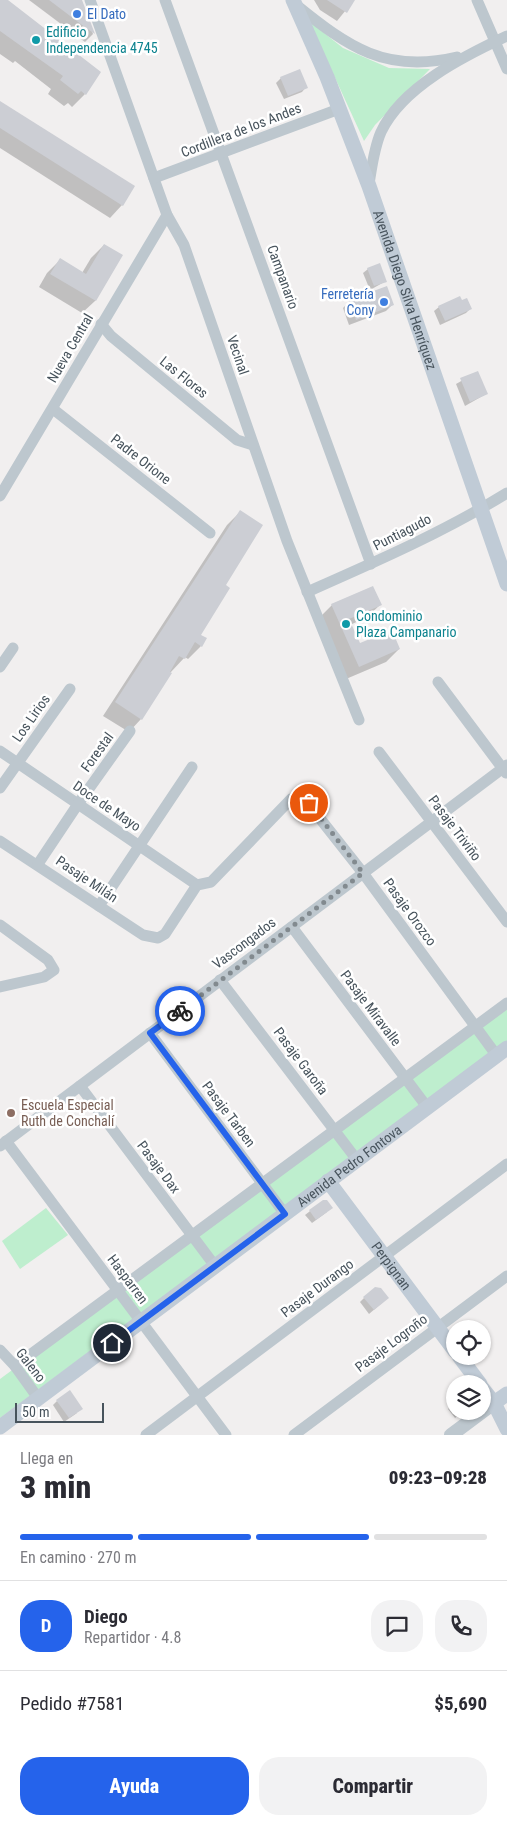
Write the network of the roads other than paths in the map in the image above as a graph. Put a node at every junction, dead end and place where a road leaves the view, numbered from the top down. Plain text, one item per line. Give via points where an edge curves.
1 (90, 0) edge
2 (165, 0) edge
3 (477, 0) edge
4 (293, 1) edge
5 (507, 36) edge
6 (496, 41) junction
7 (464, 56) junction
8 (507, 68) edge
9 (339, 109) junction
10 (222, 153) junction
11 (154, 178) junction
12 (369, 186) junction
13 (167, 215) junction
14 (101, 324) junction
15 (53, 408) junction
16 (253, 445) junction
17 (4, 480) edge
18 (507, 493) edge
19 (0, 496) edge
20 (480, 510) junction
21 (210, 533) dead end
22 (372, 564) junction
23 (507, 584) edge
24 (307, 592) junction
25 (13, 648) dead end
26 (0, 667) edge
27 (438, 682) dead end
28 (70, 689) dead end
29 (359, 720) dead end
30 (130, 731) dead end
31 (0, 752) edge
32 (379, 752) dead end
33 (17, 763) junction
34 (192, 768) dead end
35 (506, 769) edge
36 (0, 788) edge
37 (78, 804) junction
38 (432, 822) junction
39 (0, 841) edge
40 (139, 846) junction
41 (38, 864) junction
42 (363, 873) junction
43 (197, 885) junction
44 (99, 906) junction
45 (507, 922) edge
46 (0, 926) edge
47 (292, 926) junction
48 (220, 980) junction
49 (0, 987) edge
50 (507, 1003) edge
51 (476, 1026) junction
52 (150, 1033) junction
53 (502, 1052) edge
54 (405, 1078) junction
55 (80, 1086) junction
56 (427, 1108) junction
57 (334, 1130) junction
58 (3, 1144) edge
59 (357, 1160) junction
60 (507, 1164) edge
61 (328, 1181) junction
62 (262, 1184) junction
63 (285, 1214) junction
64 (192, 1236) junction
65 (384, 1256) junction
66 (215, 1266) junction
67 (507, 1276) edge
68 (118, 1290) junction
69 (141, 1321) junction
70 (437, 1328) junction
71 (446, 1340) edge
72 (0, 1350) edge
73 (15, 1366) junction
74 (507, 1394) edge
75 (197, 1396) junction
76 (38, 1398) junction
77 (491, 1399) edge
78 (494, 1403) junction
79 (0, 1427) edge
80 (507, 1429) edge
81 (146, 1435) edge
82 (226, 1435) edge
83 (294, 1435) edge
84 (452, 1435) edge

1 - 11 street, Vecinal
2 - 10 street, Campanario
3 - 6 street
4 - 7 street via 341,40 378,57 427,62
4 - 9 main road, Avenida Diego Silva Henríquez
5 - 6 street
6 - 7 street
6 - 8 street
7 - 12 street via 413,93 389,119 378,141
9 - 10 street, Cordillera de los Andes
9 - 12 main road, Avenida Diego Silva Henríquez
10 - 11 street, Cordillera de los Andes
10 - 22 street, Campanario
11 - 13 street, Vecinal
12 - 20 main road, Avenida Diego Silva Henríquez
13 - 14 street, Nueva Central
13 - 16 street, Vecinal via 184,245
14 - 15 street, Nueva Central
14 - 16 street, Las Flores via 111,336 237,440
15 - 17 street, Nueva Central
15 - 21 street, Padre Orione
16 - 24 street, Vecinal
17 - 19 street, Nueva Central
18 - 20 street, Puntiagudo
20 - 22 street, Puntiagudo
20 - 23 main road, Avenida Diego Silva Henríquez
22 - 24 street, Puntiagudo
24 - 29 street, Vecinal
25 - 26 street
27 - 35 street
28 - 33 street, Los Lirios
30 - 37 street, Forestal
31 - 33 street, Doce de Mayo
32 - 38 street, Pasaje Triviño
33 - 36 street, Los Lirios
33 - 37 street, Doce de Mayo
34 - 40 street
35 - 38 street, Vascongados
37 - 40 street, Doce de Mayo
37 - 41 street, Forestal
38 - 42 street, Vascongados
38 - 45 street, Pasaje Triviño
39 - 41 street, Pasaje Milán
40 - 43 street, Doce de Mayo
40 - 44 street
41 - 44 street, Pasaje Milán
42 - 43 street, Pasaje Orozco via 306,799 299,796 291,799 211,882
42 - 47 street, Vascongados
42 - 51 street, Pasaje Orozco
43 - 44 street, Pasaje Milán via 165,934 158,938 143,935
46 - 49 street via 48,960 54,970 44,977
47 - 48 street, Vascongados
47 - 54 street, Pasaje Miravalle
48 - 52 street, Vascongados
48 - 57 street, Pasaje Garoña
50 - 51 street
51 - 53 street, Pasaje Orozco
51 - 54 street
52 - 55 street, Vascongados
52 - 62 street, Pasaje Tarben
53 - 56 main road, Avenida Pedro Fontova
54 - 56 street, Pasaje Miravalle
54 - 57 street
55 - 58 street, Vascongados
55 - 64 street, Pasaje Dax
56 - 59 main road, Avenida Pedro Fontova
57 - 59 street, Pasaje Garoña
57 - 62 street
58 - 68 street, Hasparren
59 - 61 main road, Avenida Pedro Fontova
60 - 65 street, Pasaje Durango
61 - 63 main road, Avenida Pedro Fontova
61 - 65 main road, Perpignan
62 - 63 street, Pasaje Tarben
62 - 64 street
63 - 66 main road, Avenida Pedro Fontova
64 - 66 street, Pasaje Dax
64 - 68 street
65 - 70 main road, Perpignan
65 - 75 street, Pasaje Durango
66 - 69 main road, Avenida Pedro Fontova
67 - 70 street, Pasaje Logroño
68 - 69 street, Hasparren
68 - 73 street
69 - 75 street, Hasparren
69 - 76 main road, Avenida Pedro Fontova
70 - 71 main road, Perpignan
70 - 83 street, Pasaje Logroño
72 - 73 street, Galeno
73 - 76 street, Galeno
74 - 78 main road
75 - 81 street, Pasaje Durango
75 - 82 street, Hasparren
76 - 79 main road, Avenida Pedro Fontova
77 - 78 main road
78 - 80 main road
78 - 84 street

